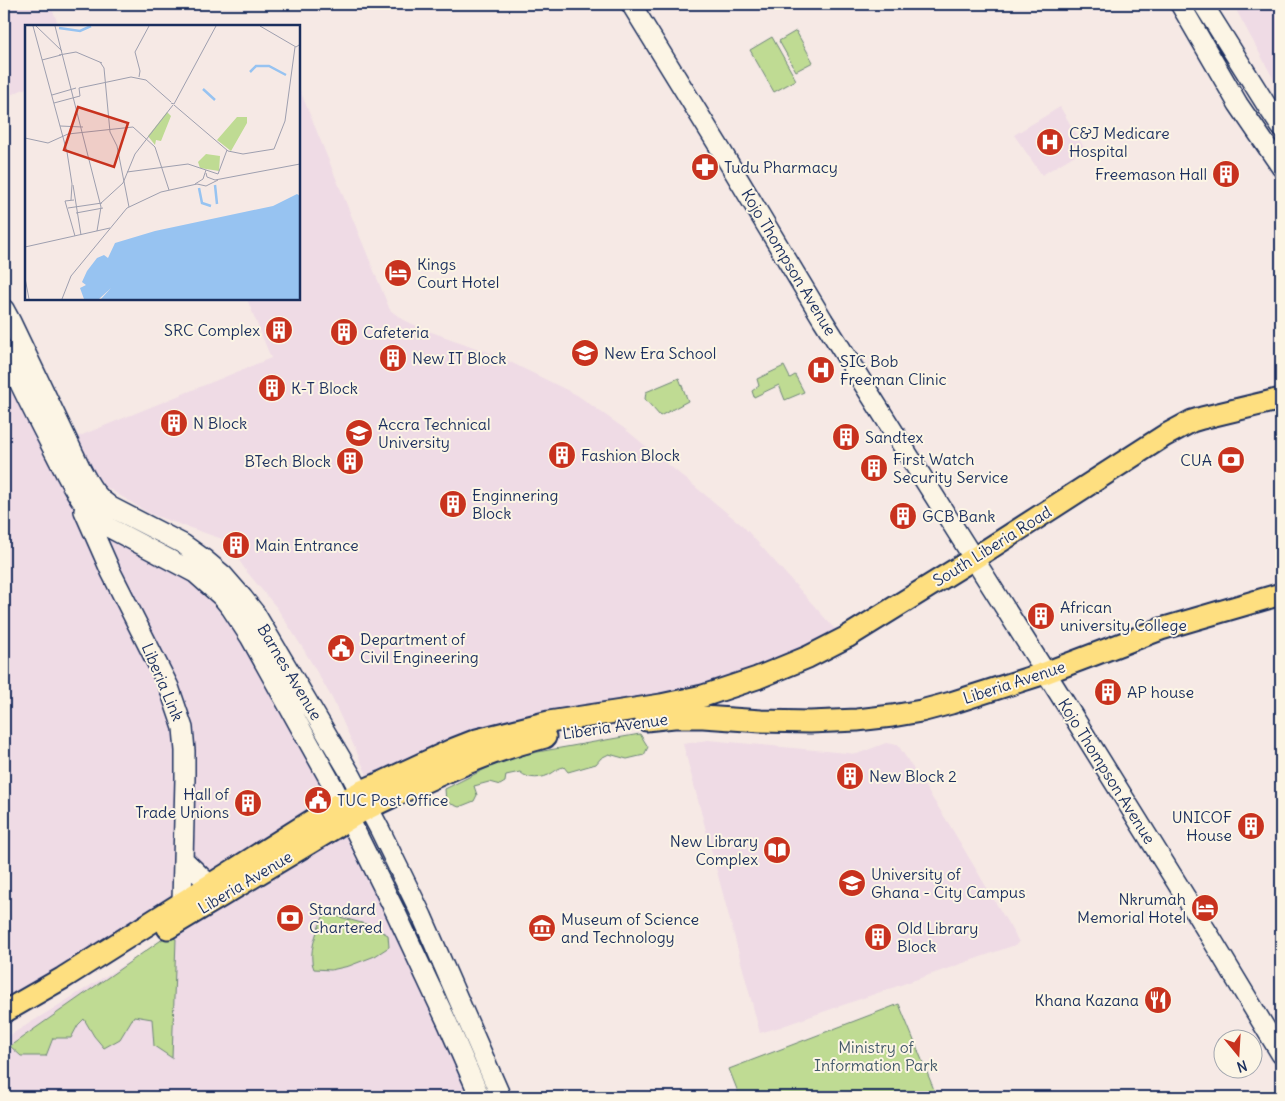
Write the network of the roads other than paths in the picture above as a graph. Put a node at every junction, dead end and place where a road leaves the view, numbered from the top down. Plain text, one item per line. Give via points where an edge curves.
1 (631, 4) edge
2 (1180, 4) edge
3 (1203, 4) edge
4 (1281, 127) edge
5 (1281, 166) edge
6 (4, 309) edge
7 (4, 350) edge
8 (1281, 399) edge
9 (74, 490) junction
10 (133, 540) junction
11 (972, 558) junction
12 (111, 572) junction
13 (1281, 594) edge
14 (1045, 673) junction
15 (703, 706) junction
16 (364, 800) junction
17 (344, 810) junction
18 (183, 859) junction
19 (210, 885) junction
20 (182, 902) junction
21 (4, 1012) edge
22 (4, 1026) edge
23 (1281, 1054) edge
24 (480, 1097) edge
25 (501, 1097) edge

1 - 11 main road, Kojo Thompson Avenue
2 - 5 main road via 1238,104
3 - 4 main road
6 - 16 main road, Barnes Avenue via 94,492 111,507 182,544 228,581 255,613
7 - 9 main road, Barnes Avenue
8 - 11 main road, South Liberia Road via 1192,421
9 - 10 main road, Barnes Avenue via 99,522
9 - 12 main road, Liberia Link
10 - 12 main road via 114,548
10 - 17 main road, Barnes Avenue via 195,573 222,597 250,637
11 - 14 main road, Kojo Thompson Avenue
11 - 15 main road, South Liberia Road via 847,637
12 - 18 main road, Liberia Link via 169,687 183,728 186,769
13 - 14 main road, Liberia Avenue via 1161,629
14 - 15 main road, Liberia Avenue via 921,711 856,720 761,721
14 - 23 main road, Kojo Thompson Avenue
15 - 16 main road, Liberia Avenue via 661,705 549,722 478,740 454,749
16 - 17 main road, Liberia Avenue
16 - 25 main road, Barnes Avenue via 422,916
17 - 19 main road, Liberia Avenue
17 - 22 main road, Liberia Avenue via 39,1007
17 - 24 main road, Barnes Avenue via 396,913
18 - 19 main road
18 - 20 main road, Liberia Link
19 - 20 main road, Liberia Avenue
20 - 21 main road, Liberia Avenue

